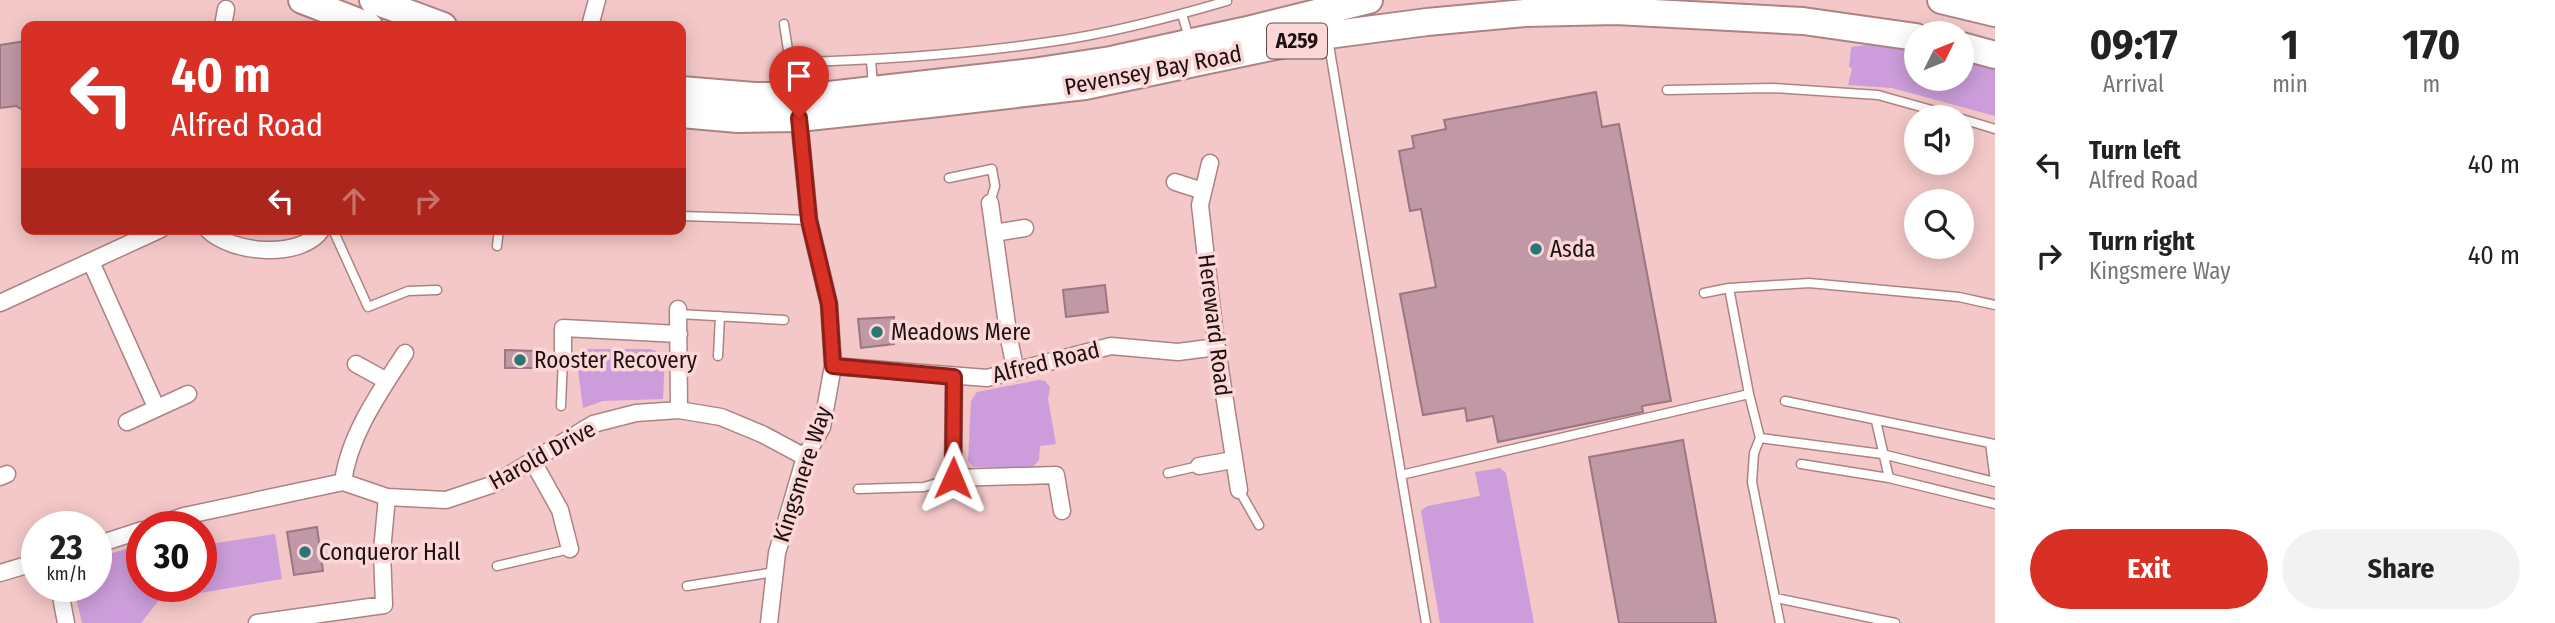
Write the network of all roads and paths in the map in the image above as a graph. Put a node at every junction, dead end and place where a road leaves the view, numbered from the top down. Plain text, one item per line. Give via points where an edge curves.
1 (302, 0) edge
2 (373, 0) edge
3 (597, 0) edge
4 (1369, 0) edge
5 (1941, 0) edge
6 (1227, 1) edge
7 (226, 9) dead end
8 (1995, 13) edge
9 (1182, 14) junction
10 (224, 21) edge
11 (356, 21) edge
12 (430, 21) edge
13 (591, 21) edge
14 (784, 24) dead end
15 (1328, 35) junction
16 (1904, 35) edge
17 (1190, 43) junction
18 (1974, 49) edge
19 (1995, 55) edge
20 (871, 60) junction
21 (873, 89) junction
22 (686, 90) edge
23 (1667, 90) dead end
24 (1913, 105) edge
25 (686, 114) edge
26 (799, 118) junction
27 (1974, 123) edge
28 (1995, 129) edge
29 (1210, 163) dead end
30 (949, 178) dead end
31 (1175, 182) dead end
32 (1203, 191) junction
33 (990, 203) joint
34 (686, 216) edge
35 (809, 220) junction
36 (1025, 228) dead end
37 (994, 233) junction
38 (148, 235) edge
39 (217, 235) edge
40 (318, 235) edge
41 (335, 235) edge
42 (499, 235) edge
43 (498, 246) dead end
44 (91, 262) junction
45 (1730, 288) junction
46 (437, 289) dead end
47 (1704, 293) dead end
48 (0, 303) edge
49 (1995, 305) edge
50 (678, 312) joint
51 (720, 316) junction
52 (784, 320) dead end
53 (679, 334) junction
54 (1217, 346) junction
55 (405, 353) dead end
56 (719, 356) dead end
57 (563, 357) joint
58 (356, 364) dead end
59 (833, 366) junction
60 (1016, 372) junction
61 (954, 377) junction
62 (387, 381) junction
63 (188, 394) dead end
64 (1749, 394) junction
65 (1785, 401) dead end
66 (561, 406) dead end
67 (156, 407) junction
68 (679, 410) junction
69 (1876, 421) junction
70 (127, 422) dead end
71 (1760, 438) junction
72 (1993, 444) edge
73 (1882, 454) junction
74 (805, 457) junction
75 (532, 460) junction
76 (1233, 460) junction
77 (1801, 464) dead end
78 (1199, 466) joint
79 (1168, 473) dead end
80 (1401, 475) junction
81 (953, 478) junction
82 (1889, 478) junction
83 (1995, 481) edge
84 (343, 482) junction
85 (859, 489) dead end
86 (1239, 490) joint
87 (387, 497) junction
88 (1995, 504) edge
89 (207, 511) edge
90 (1062, 511) dead end
91 (1259, 525) dead end
92 (570, 549) joint
93 (497, 566) dead end
94 (21, 567) edge
95 (775, 572) junction
96 (0, 573) edge
97 (687, 586) dead end
98 (1776, 598) junction
99 (62, 602) edge
100 (66, 623) edge
101 (257, 623) edge
102 (769, 623) edge
103 (1426, 623) edge
104 (1780, 623) edge
105 (1895, 623) edge

1 - 11 main road
2 - 12 main road
3 - 13 street
4 - 17 main road, Pevensey Bay Road / A259
5 - 8 main road
6 - 9 lane
7 - 10 street
9 - 17 lane
9 - 20 lane via 1051,42
14 - 20 lane via 788,50 797,62
15 - 16 main road, Pevensey Bay Road / A259 via 1525,13 1616,11 1803,21
15 - 26 main road, Pevensey Bay Road / A259 via 1085,86
15 - 80 lane
17 - 21 main road, Pevensey Bay Road / A259 via 1046,70
18 - 19 main road
20 - 21 lane
21 - 22 main road, Pevensey Bay Road / A259 via 820,96
23 - 24 lane via 1773,88 1878,95
25 - 26 main road, Pevensey Bay Road / A259
26 - 35 street, Kingsmere Way
27 - 28 lane
29 - 32 street, Hereward Road
30 - 33 lane via 992,169 995,186
31 - 32 street
32 - 54 street, Hereward Road via 1200,205
33 - 37 street
34 - 35 lane
35 - 59 street, Kingsmere Way via 829,304
36 - 37 street
37 - 60 street
38 - 44 street
39 - 40 street via 232,244 284,250 300,247
41 - 46 lane via 368,307 408,291
42 - 43 lane
44 - 48 street
44 - 67 street
45 - 47 lane
45 - 49 lane via 1809,283 1959,297
45 - 64 lane
50 - 51 lane
50 - 53 street
51 - 52 lane
51 - 56 lane
53 - 57 street via 563,328
53 - 68 street
54 - 60 street, Alfred Road via 1178,352 1111,346
54 - 76 street, Hereward Road
55 - 62 street
57 - 66 lane
58 - 62 street
59 - 61 street, Alfred Road
59 - 74 street, Kingsmere Way via 822,427
60 - 61 street, Alfred Road
61 - 81 street
62 - 84 street via 354,441
63 - 67 street
64 - 71 lane
64 - 80 lane
65 - 69 lane
67 - 70 street
68 - 74 street, Harold Drive via 721,417
68 - 75 street, Harold Drive via 636,413 593,424
69 - 72 lane
69 - 73 lane
71 - 73 lane
71 - 98 lane via 1752,482
72 - 83 lane
73 - 82 lane
73 - 83 lane
74 - 95 street, Kingsmere Way
75 - 87 street, Harold Drive via 494,484 446,500
75 - 92 street via 560,510
76 - 78 street
76 - 86 street, Hereward Road
77 - 82 lane
78 - 79 lane
80 - 103 lane
81 - 85 lane via 924,487
81 - 90 street via 1056,475
82 - 88 lane
84 - 87 street, Harold Drive
84 - 89 street
86 - 91 lane
87 - 101 street via 384,605
92 - 93 lane
94 - 96 street
95 - 97 lane
95 - 102 street, Kingsmere Way
98 - 104 lane
98 - 105 lane
99 - 100 street

